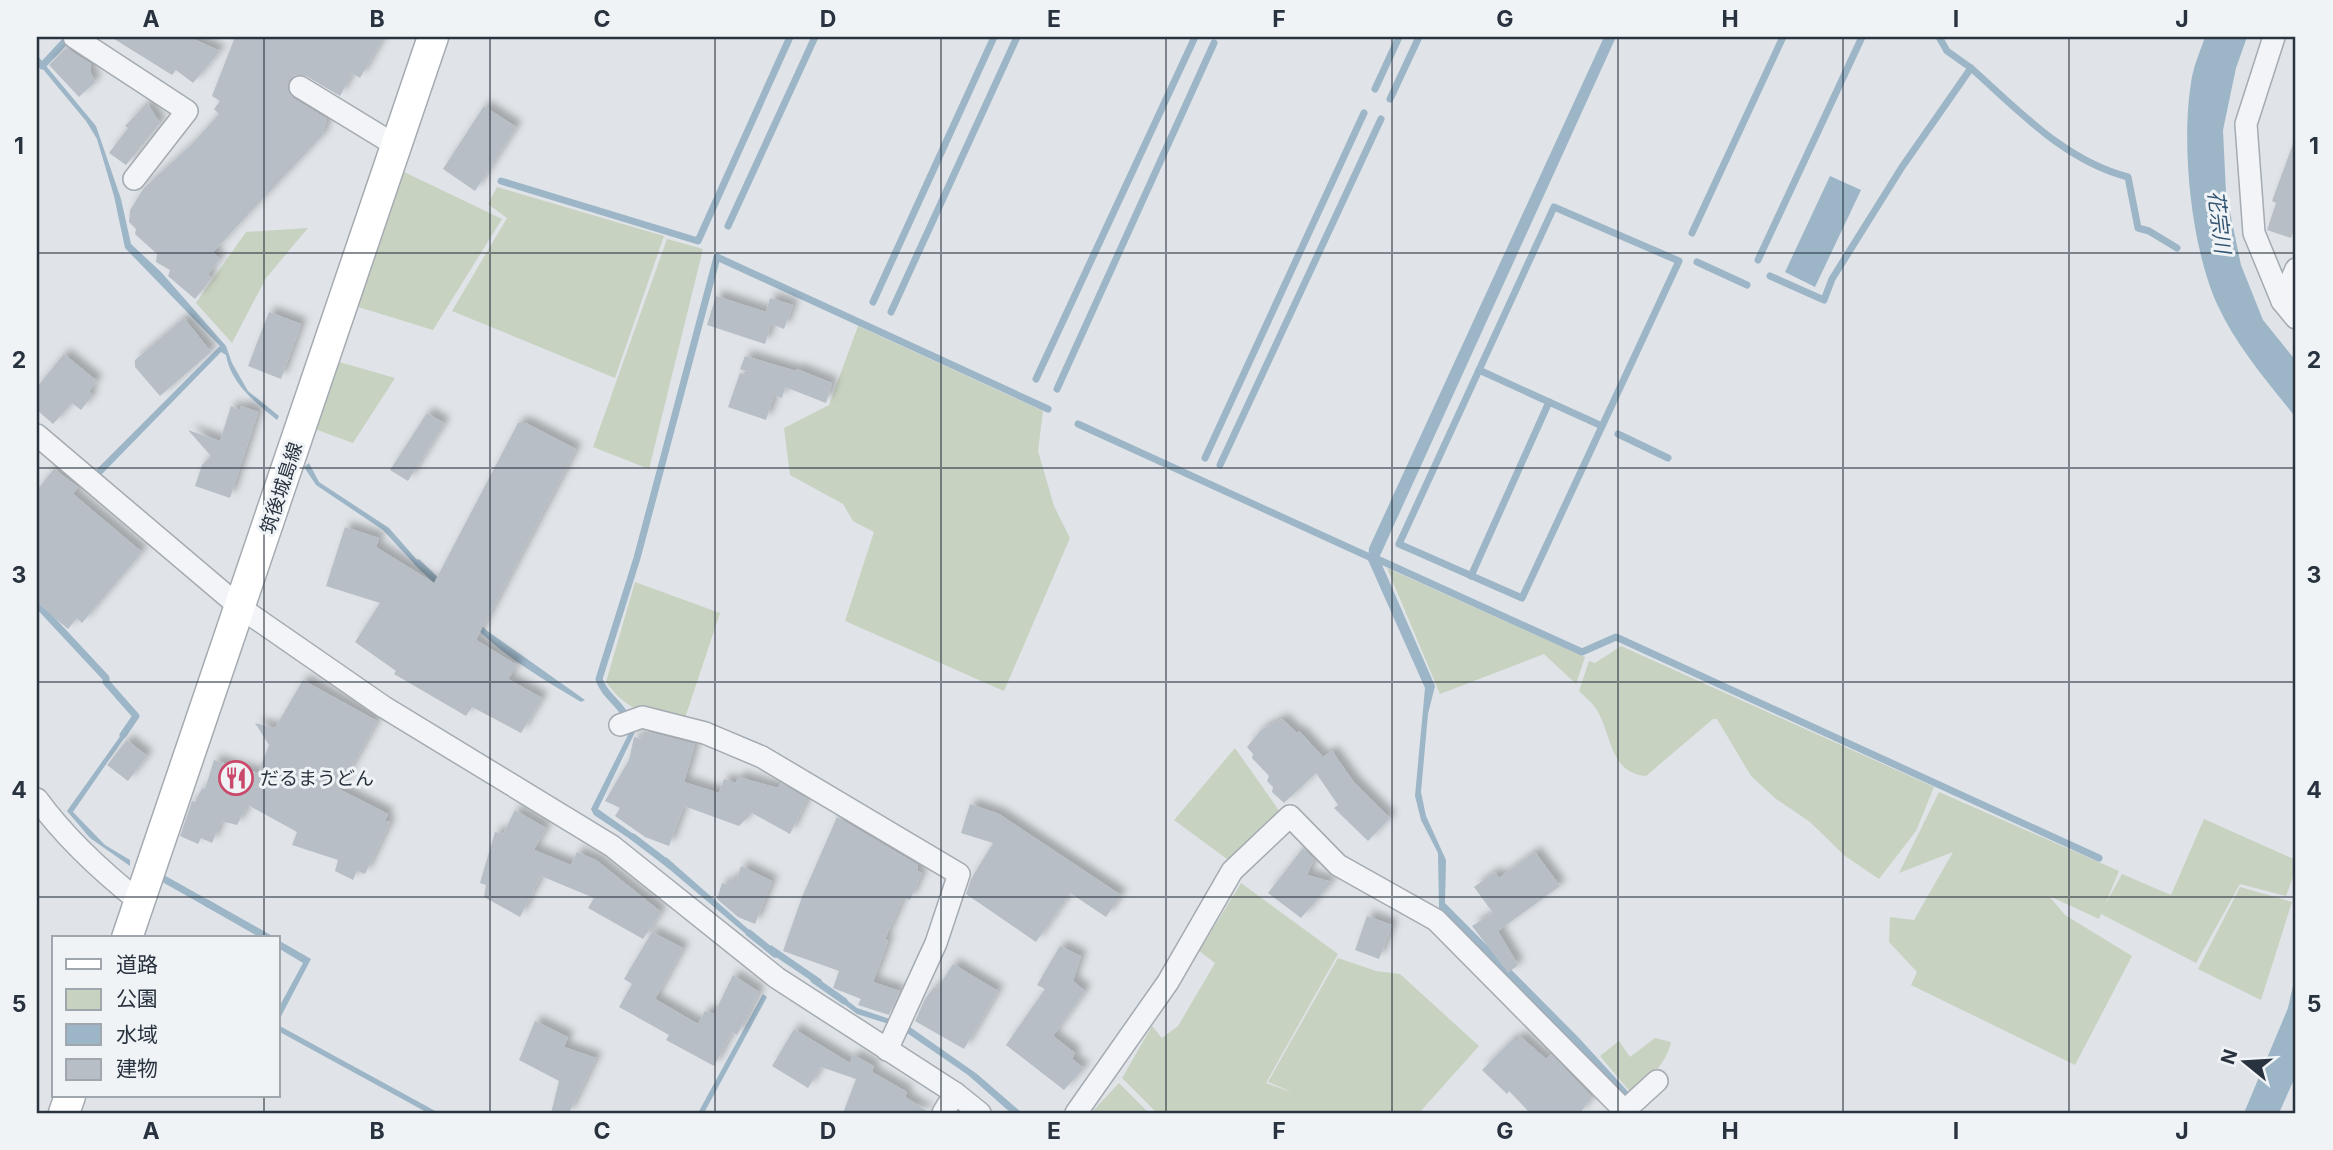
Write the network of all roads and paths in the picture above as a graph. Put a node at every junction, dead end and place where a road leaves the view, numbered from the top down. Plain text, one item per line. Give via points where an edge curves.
1 (74, 37) edge
2 (433, 37) edge
3 (2274, 37) edge
4 (300, 87) dead end
5 (395, 145) junction
6 (134, 179) dead end
7 (2296, 269) edge
8 (2283, 301) junction
9 (2296, 318) edge
10 (37, 435) edge
11 (241, 608) junction
12 (620, 725) dead end
13 (37, 799) edge
14 (139, 902) junction
15 (128, 936) edge
16 (887, 1050) junction
17 (1657, 1081) dead end
18 (955, 1093) junction
19 (1623, 1112) edge
20 (943, 1113) edge
21 (980, 1113) edge
22 (1076, 1113) edge

1 - 6 street via 187,111
2 - 5 main road, 筑後城島線
3 - 8 street via 2246,124 2254,233
4 - 5 street
5 - 11 main road, 筑後城島線
7 - 8 street
8 - 9 street
10 - 11 street
11 - 14 main road, 筑後城島線
11 - 16 street via 384,707 612,846 777,978
12 - 16 street via 642,717 705,733 762,757 959,874 936,943
13 - 14 street via 56,825
14 - 15 main road, 筑後城島線
16 - 18 street
17 - 19 street
18 - 20 street
18 - 21 street
19 - 22 street via 1436,920 1338,865 1290,816 1232,871 1168,982

